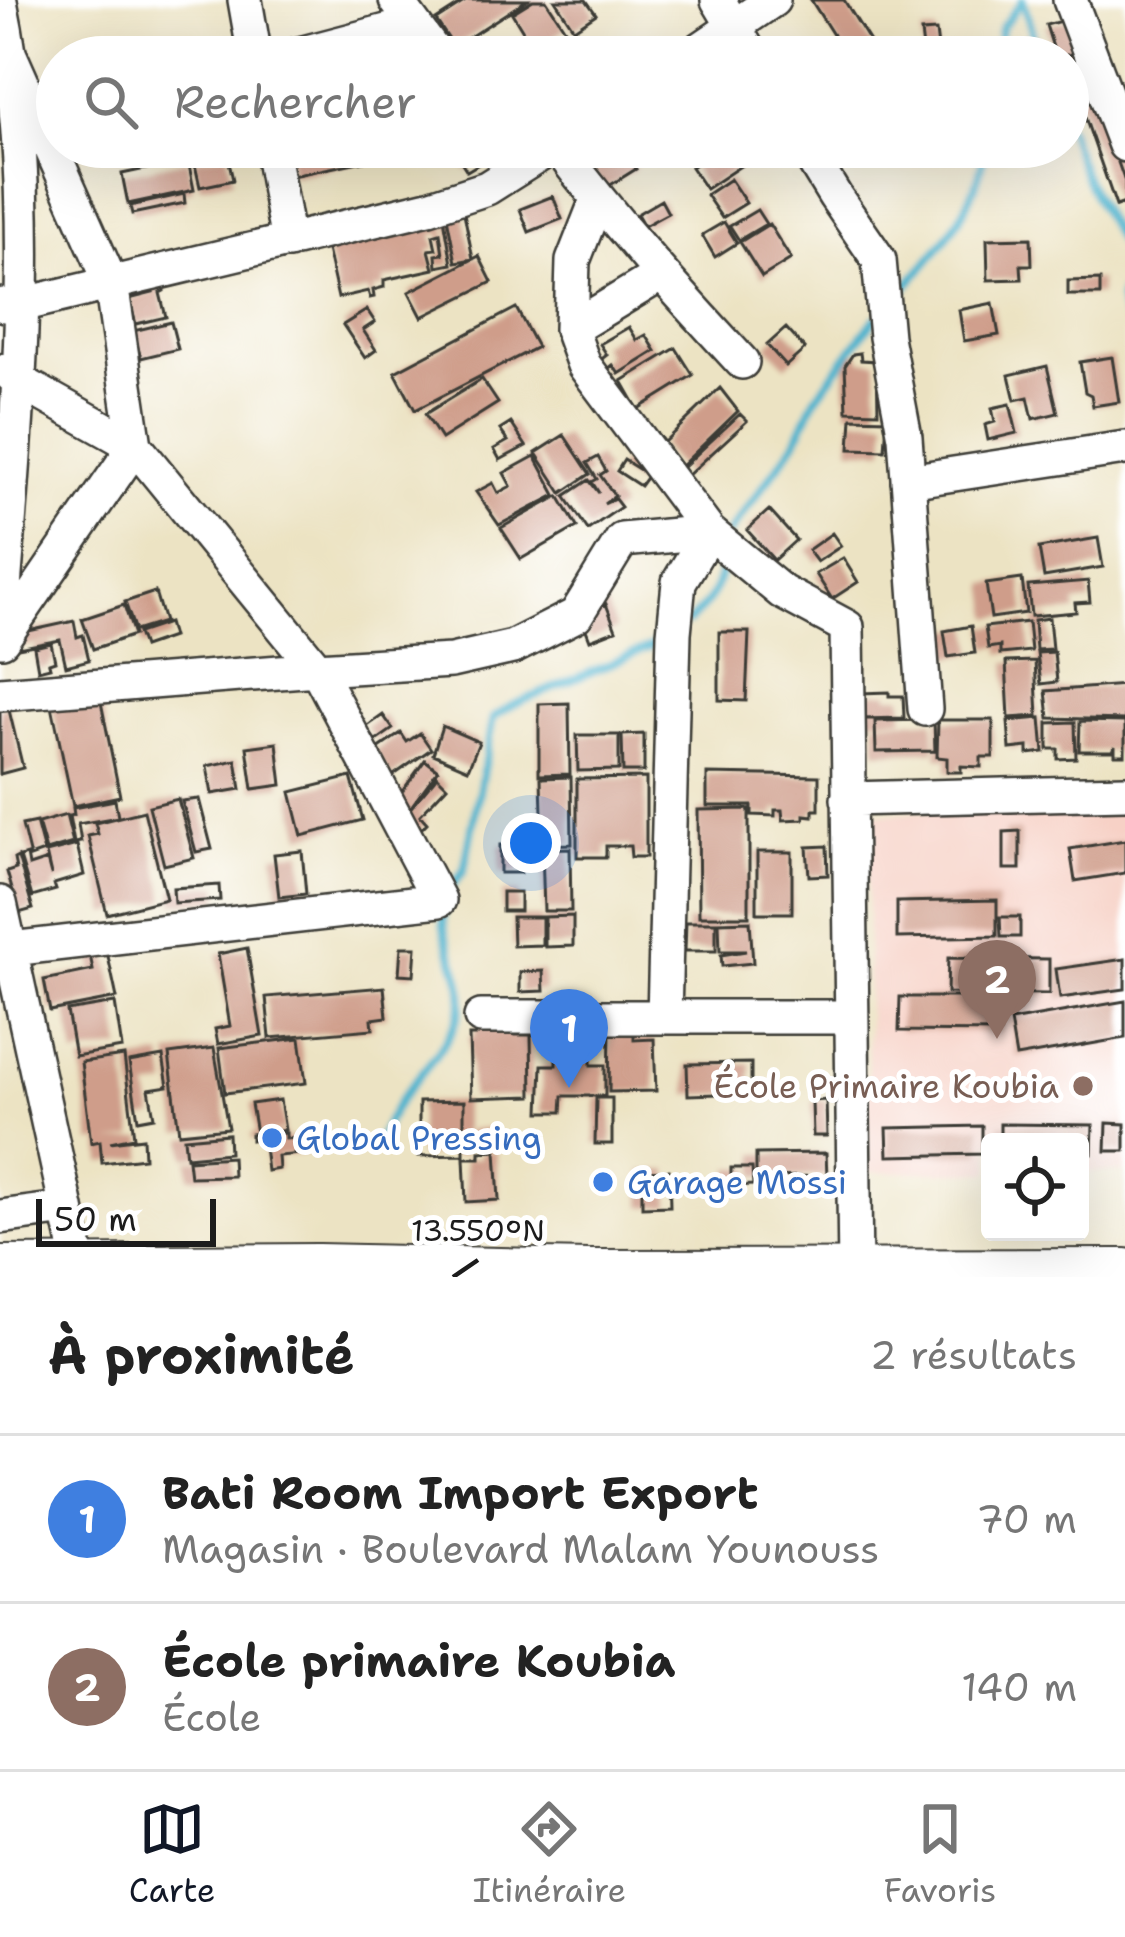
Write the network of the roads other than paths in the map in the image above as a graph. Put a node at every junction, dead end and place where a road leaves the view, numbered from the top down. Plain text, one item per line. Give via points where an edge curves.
1 (245, 0) edge
2 (773, 0) edge
3 (1070, 0) edge
4 (0, 1) edge
5 (405, 12) edge
6 (726, 14) edge
7 (251, 36) edge
8 (343, 36) edge
9 (1084, 36) edge
10 (1089, 50) edge
11 (9, 53) junction
12 (36, 100) edge
13 (1125, 146) edge
14 (66, 168) edge
15 (275, 168) edge
16 (513, 168) edge
17 (558, 168) edge
18 (818, 168) edge
19 (598, 200) junction
20 (288, 242) junction
21 (660, 275) junction
22 (111, 284) junction
23 (10, 305) edge
24 (571, 329) junction
25 (742, 362) dead end
26 (8, 372) edge
27 (135, 446) junction
28 (1125, 448) edge
29 (908, 481) junction
30 (709, 532) junction
31 (0, 642) edge
32 (317, 668) junction
33 (0, 694) edge
34 (925, 710) dead end
35 (1125, 793) edge
36 (848, 799) junction
37 (0, 903) edge
38 (11, 949) junction
39 (481, 1017) dead end
40 (664, 1017) junction
41 (851, 1017) junction
42 (67, 1208) junction
43 (0, 1217) edge
44 (0, 1267) edge
45 (80, 1268) junction
46 (1125, 1270) edge
47 (318, 1271) edge
48 (855, 1272) junction
49 (588, 1274) edge

1 - 7 street
2 - 6 street
3 - 9 street
4 - 11 street
5 - 8 street
10 - 13 street
11 - 12 street
11 - 23 street via 20,172
14 - 22 street
15 - 20 street
16 - 20 street via 487,188
17 - 19 street
18 - 29 street via 879,260
19 - 21 street
19 - 24 street via 573,261
20 - 22 street
21 - 24 street
21 - 25 street
22 - 23 street
22 - 27 street
23 - 26 street
24 - 30 street via 584,365
26 - 27 street
26 - 31 street
27 - 31 street
27 - 32 street
28 - 29 street
29 - 34 street
30 - 32 street via 622,540 576,615 513,646 452,661
30 - 36 street via 782,592 847,627
30 - 40 street via 679,582 674,633
32 - 33 street
32 - 38 street via 439,900
35 - 36 street
36 - 41 street
37 - 38 street
38 - 42 street
39 - 40 street
40 - 41 street
41 - 48 street
42 - 43 street
42 - 45 street
44 - 45 main road
45 - 47 main road
46 - 48 main road
47 - 49 main road
48 - 49 main road

